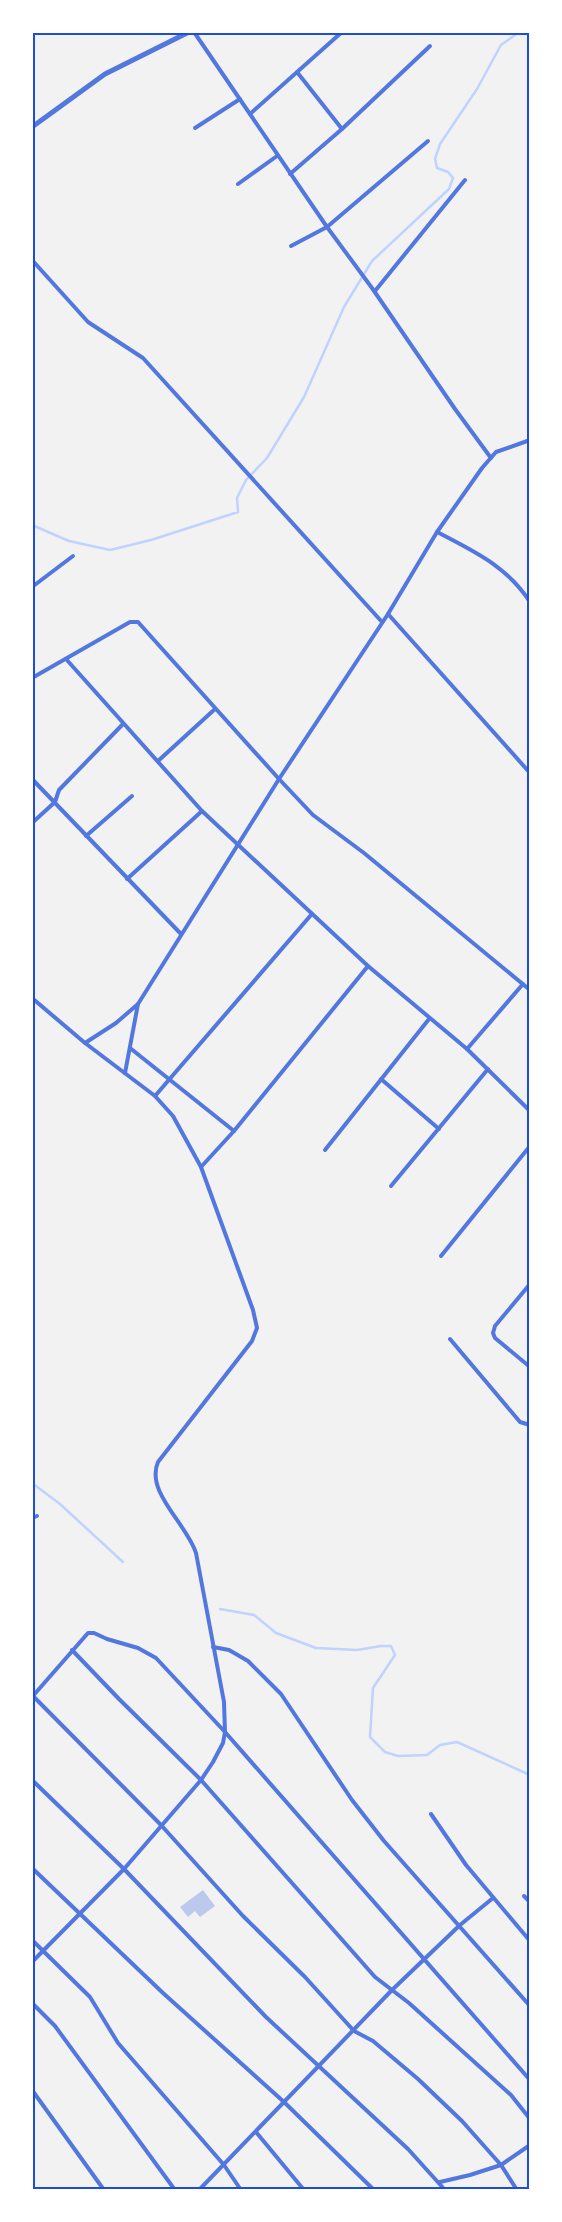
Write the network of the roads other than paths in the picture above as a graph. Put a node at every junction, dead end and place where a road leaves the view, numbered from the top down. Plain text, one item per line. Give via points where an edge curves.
1 (189, 32) edge
2 (194, 32) edge
3 (342, 32) edge
4 (430, 46) dead end
5 (298, 72) junction
6 (240, 99) junction
7 (250, 114) junction
8 (32, 127) edge
9 (196, 128) dead end
10 (342, 129) junction
11 (428, 141) dead end
12 (277, 156) junction
13 (290, 174) junction
14 (465, 180) dead end
15 (238, 184) dead end
16 (327, 227) junction
17 (291, 246) dead end
18 (32, 260) edge
19 (374, 290) junction
20 (530, 440) edge
21 (491, 458) junction
22 (437, 532) junction
23 (73, 556) dead end
24 (32, 587) edge
25 (530, 602) edge
26 (388, 614) junction
27 (382, 622) junction
28 (66, 659) junction
29 (32, 678) edge
30 (215, 709) junction
31 (123, 724) junction
32 (158, 761) junction
33 (530, 772) edge
34 (32, 779) edge
35 (279, 779) junction
36 (132, 796) dead end
37 (55, 802) junction
38 (202, 811) junction
39 (32, 823) edge
40 (86, 836) junction
41 (238, 846) junction
42 (127, 879) junction
43 (311, 915) junction
44 (181, 934) junction
45 (368, 966) junction
46 (523, 984) junction
47 (530, 990) edge
48 (32, 998) edge
49 (138, 1004) junction
50 (429, 1019) junction
51 (85, 1043) junction
52 (130, 1048) junction
53 (468, 1049) junction
54 (488, 1069) junction
55 (125, 1073) junction
56 (169, 1079) junction
57 (381, 1079) junction
58 (155, 1096) junction
59 (530, 1111) edge
60 (439, 1129) junction
61 (234, 1131) junction
62 (530, 1146) edge
63 (325, 1150) dead end
64 (201, 1167) junction
65 (391, 1186) dead end
66 (441, 1256) dead end
67 (530, 1284) edge
68 (450, 1340) dead end
69 (530, 1367) edge
70 (530, 1425) edge
71 (213, 1647) junction
72 (72, 1650) junction
73 (33, 1696) edge
74 (226, 1732) junction
75 (32, 1780) edge
76 (201, 1780) junction
77 (431, 1814) dead end
78 (161, 1825) junction
79 (32, 1868) edge
80 (124, 1869) junction
81 (524, 1896) dead end
82 (493, 1898) junction
83 (530, 1902) edge
84 (81, 1913) junction
85 (460, 1925) junction
86 (32, 1940) edge
87 (530, 1941) edge
88 (44, 1951) junction
89 (423, 1960) junction
90 (32, 1962) edge
91 (392, 1990) junction
92 (32, 2003) edge
93 (530, 2006) edge
94 (354, 2031) junction
95 (319, 2066) junction
96 (530, 2080) edge
97 (32, 2090) edge
98 (284, 2102) junction
99 (530, 2119) edge
100 (256, 2132) junction
101 (530, 2145) edge
102 (224, 2165) junction
103 (501, 2165) junction
104 (440, 2182) junction
105 (104, 2190) edge
106 (175, 2190) edge
107 (199, 2190) edge
108 (242, 2190) edge
109 (304, 2190) edge
110 (374, 2190) edge
111 (445, 2190) edge
112 (517, 2190) edge

1 - 8 street via 106,74
2 - 6 street
3 - 5 street
4 - 10 street
5 - 7 street
5 - 10 street
6 - 7 street
6 - 9 street
7 - 12 street
10 - 13 street
11 - 16 street
12 - 13 street
12 - 15 street
13 - 16 street
14 - 19 street
16 - 17 street
16 - 19 street
18 - 27 street via 88,322 143,358
19 - 21 street
20 - 21 street via 506,447
21 - 22 street
22 - 25 street via 495,564
22 - 26 street
23 - 24 street
26 - 27 street
26 - 33 street
27 - 35 street
28 - 29 street
28 - 30 street via 135,621
28 - 31 street
30 - 32 street
30 - 35 street
31 - 32 street
31 - 37 street via 59,790
32 - 38 street
34 - 37 street
35 - 41 street
35 - 46 street via 318,819
36 - 40 street
37 - 39 street
37 - 40 street
38 - 41 street
38 - 42 street
40 - 42 street
41 - 43 street
41 - 44 street
42 - 44 street
43 - 45 street
43 - 56 street
44 - 49 street
45 - 50 street
45 - 61 street
46 - 47 street
46 - 53 street
48 - 51 street
49 - 51 street
49 - 52 street
50 - 53 street
50 - 57 street
51 - 55 street
52 - 55 street
52 - 56 street
53 - 54 street
54 - 59 street
54 - 60 street
55 - 58 street
56 - 58 street
56 - 61 street
57 - 60 street
57 - 63 street
58 - 64 street via 180,1127
60 - 65 street
61 - 64 street
62 - 66 street
64 - 71 street via 254,1310 257,1328 252,1341 158,1462 154,1480 194,1545
67 - 69 street via 495,1326 493,1333
68 - 70 street via 520,1422
71 - 74 street via 224,1702
71 - 85 street via 238,1654 281,1694 358,1807 420,1883
72 - 73 street
72 - 74 street via 83,1636 94,1633 150,1654
72 - 76 street
73 - 78 street
74 - 76 street via 218,1755
74 - 89 street
75 - 80 street
76 - 78 street
76 - 91 street via 357,1959
77 - 82 street
78 - 80 street
78 - 94 street
79 - 84 street
80 - 84 street
80 - 95 street via 266,2017
81 - 83 street
82 - 85 street
82 - 87 street
84 - 88 street
84 - 98 street via 163,1993
85 - 89 street
85 - 93 street
86 - 88 street
88 - 90 street
88 - 102 street via 90,1997 118,2043
89 - 91 street
89 - 96 street
91 - 94 street
91 - 99 street via 511,2096
92 - 106 street via 55,2026
94 - 95 street
94 - 103 street via 373,2041 418,2079
95 - 98 street
95 - 104 street
97 - 105 street
98 - 100 street
98 - 110 street
100 - 102 street
100 - 109 street
101 - 103 street
102 - 107 street
102 - 108 street
103 - 104 street
103 - 112 street
104 - 111 street

